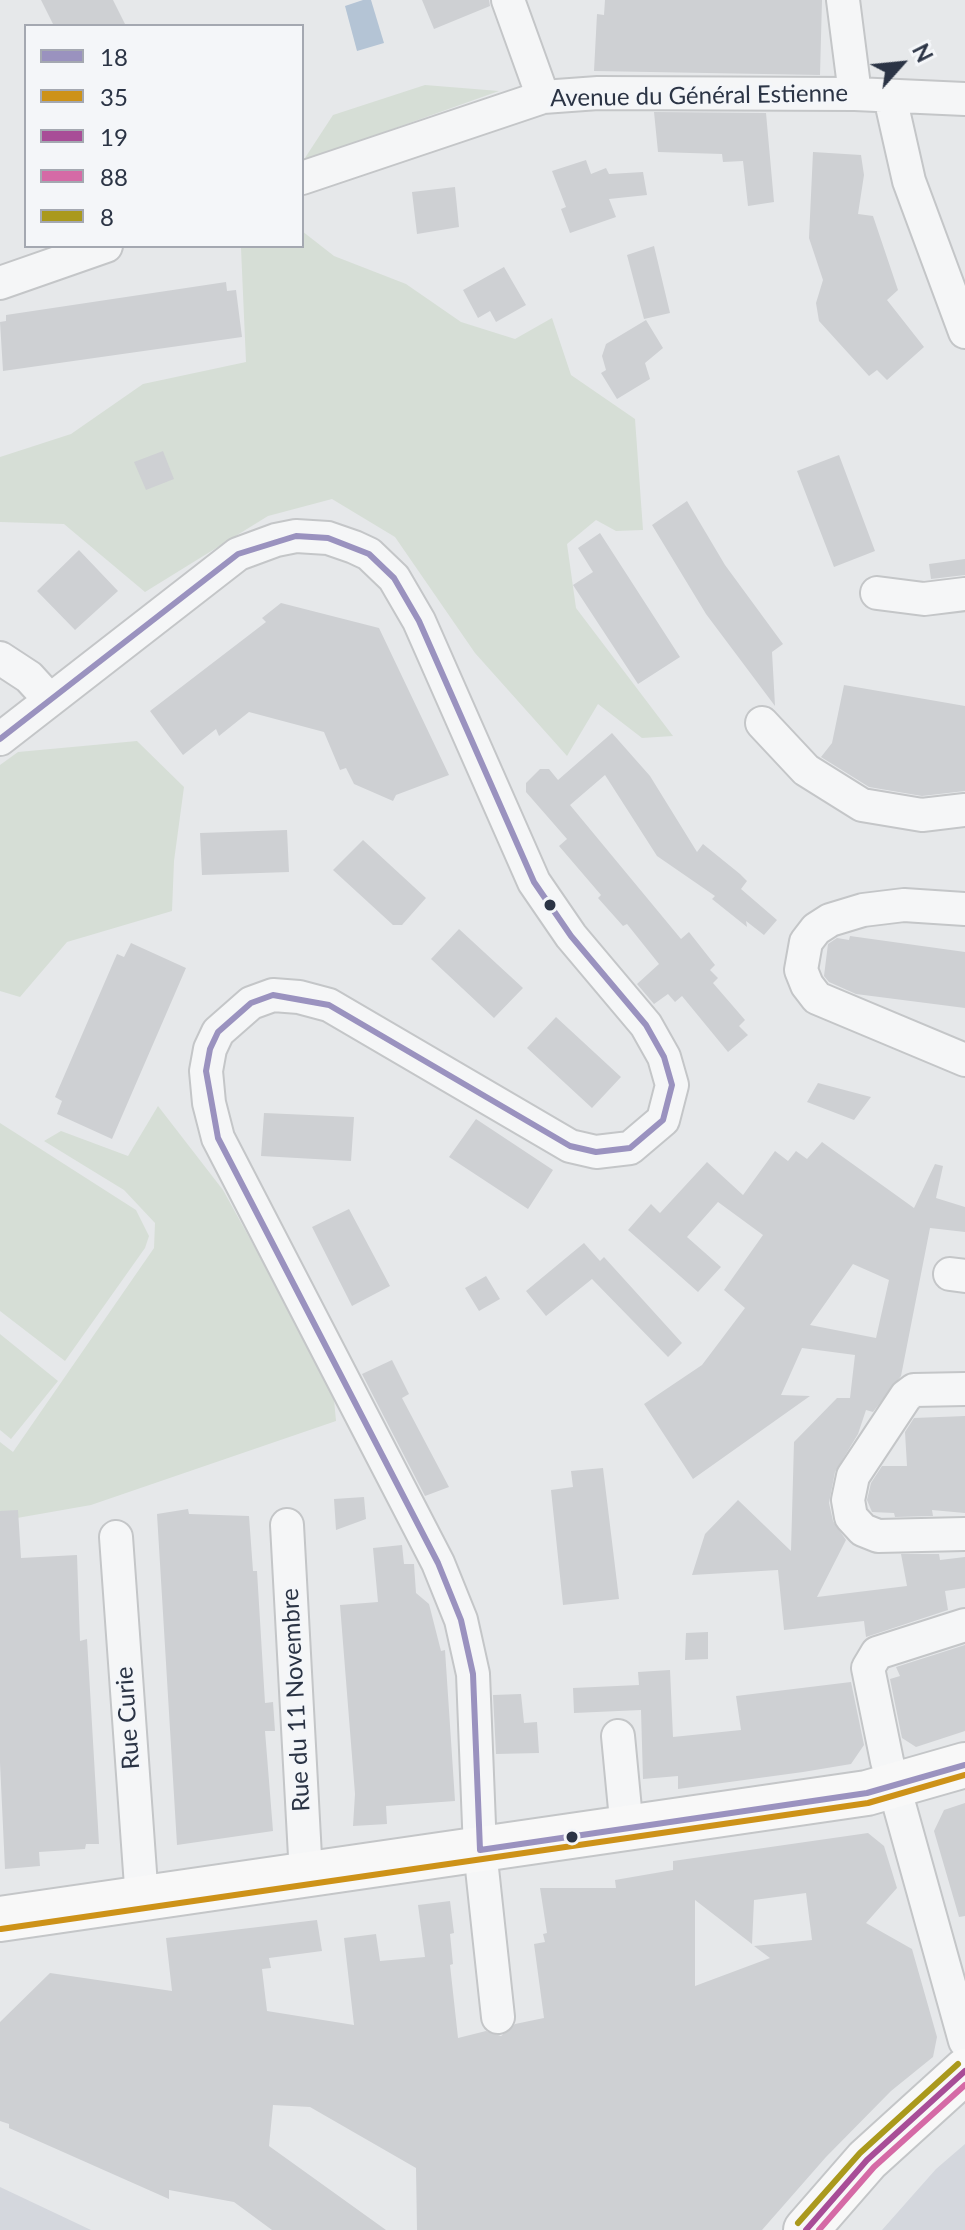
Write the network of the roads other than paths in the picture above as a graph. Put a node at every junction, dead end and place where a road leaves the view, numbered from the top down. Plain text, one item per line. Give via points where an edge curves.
1 (508, 0) edge
2 (843, 0) edge
3 (855, 94) junction
4 (543, 97) junction
5 (890, 97) junction
6 (965, 99) edge
7 (304, 177) edge
8 (100, 248) edge
9 (0, 283) edge
10 (965, 332) edge
11 (877, 593) dead end
12 (965, 594) edge
13 (0, 658) edge
14 (50, 700) junction
15 (762, 723) dead end
16 (0, 739) edge
17 (965, 810) edge
18 (965, 909) edge
19 (965, 1060) edge
20 (965, 1389) edge
21 (287, 1525) dead end
22 (965, 1534) edge
23 (116, 1537) dead end
24 (965, 1625) edge
25 (618, 1736) dead end
26 (965, 1765) edge
27 (894, 1787) junction
28 (627, 1830) junction
29 (480, 1850) junction
30 (306, 1875) junction
31 (142, 1900) junction
32 (0, 1919) edge
33 (498, 2017) dead end
34 (965, 2041) edge
35 (965, 2071) edge
36 (806, 2230) edge

1 - 4 street
2 - 3 street
3 - 4 street, Avenue du Général Estienne
3 - 5 street, Avenue du Général Estienne
4 - 7 street, Avenue du Général Estienne
5 - 6 street, Avenue du Général Estienne
5 - 10 street via 909,181
8 - 9 street
11 - 12 street via 915,599
13 - 14 street via 29,677
14 - 16 street
14 - 29 street via 224,564 255,546 312,536 342,541 369,554 394,578 419,621 534,882 571,936 646,1025 664,1057 672,1085 663,1120 630,1148 596,1152 570,1146 329,1005 273,995 251,1003 218,1032 210,1049 206,1071 218,1138 438,1563 461,1620 473,1674
15 - 17 street via 806,770 862,805 922,815
18 - 19 street via 904,905 830,920 806,942 801,970 817,998
20 - 22 street via 914,1390 906,1396 853,1476 848,1500 851,1517 878,1536
21 - 30 street, Rue du 11 Novembre
23 - 31 street, Rue Curie
24 - 27 street via 877,1653 868,1668
25 - 28 street
26 - 27 street
27 - 28 street
27 - 34 street
28 - 29 street
29 - 30 street
29 - 33 street
30 - 31 street
31 - 32 street
35 - 36 street via 867,2160

